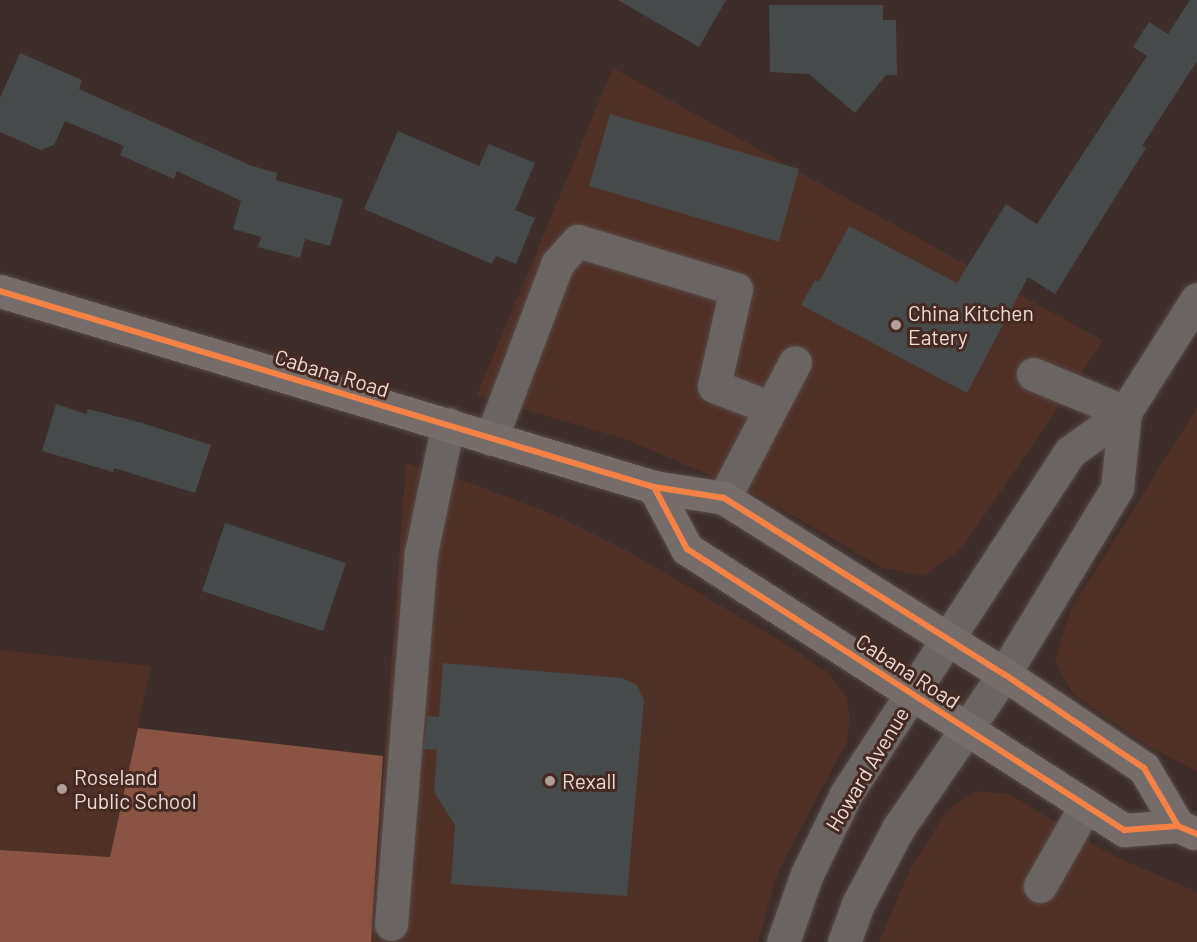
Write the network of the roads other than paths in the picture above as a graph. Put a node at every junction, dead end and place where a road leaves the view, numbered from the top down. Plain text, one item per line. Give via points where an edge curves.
1 (0, 291) edge
2 (1197, 299) edge
3 (795, 362) dead end
4 (1033, 374) dead end
5 (771, 408) junction
6 (1125, 412) junction
7 (448, 424) junction
8 (492, 439) junction
9 (654, 487) junction
10 (724, 498) junction
11 (949, 639) junction
12 (1004, 674) junction
13 (913, 693) junction
14 (966, 728) junction
15 (1086, 805) junction
16 (1187, 830) edge
17 (1040, 886) dead end
18 (391, 924) dead end
19 (783, 942) edge
20 (844, 942) edge

1 - 7 main road, Cabana Road
2 - 6 street, Howard Avenue
3 - 5 street
4 - 6 street
5 - 8 street via 714,386 736,289 578,241 557,264
5 - 10 street
6 - 11 street, Howard Avenue via 1070,452
6 - 12 street, Howard Avenue via 1117,488
7 - 8 main road, Cabana Road
7 - 18 street via 421,553 412,655 429,673 415,828 395,858
8 - 9 main road, Cabana Road
9 - 10 main road, Cabana Road
9 - 13 main road, Cabana Road via 687,549
10 - 11 main road, Cabana Road
11 - 12 main road, Cabana Road
11 - 13 street, Howard Avenue
12 - 14 street, Howard Avenue
12 - 16 main road, Cabana Road via 1144,768
13 - 14 main road, Cabana Road
13 - 19 street, Howard Avenue via 846,794 807,874
14 - 15 main road, Cabana Road
14 - 20 street, Howard Avenue via 899,827 858,903
15 - 16 main road, Cabana Road via 1124,830
15 - 17 street

